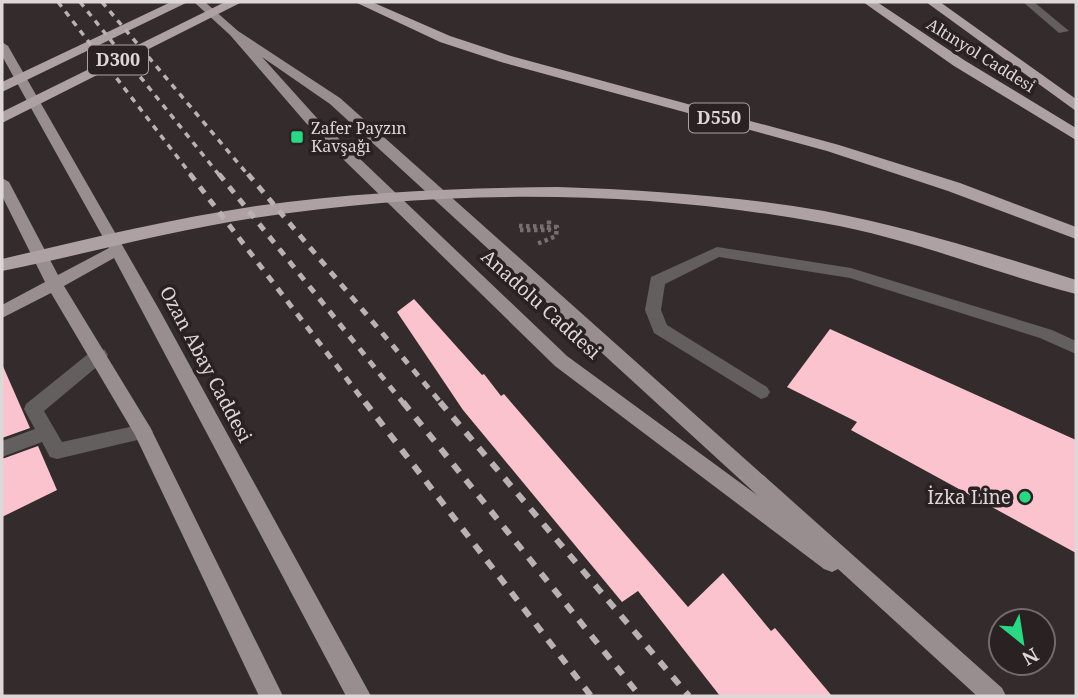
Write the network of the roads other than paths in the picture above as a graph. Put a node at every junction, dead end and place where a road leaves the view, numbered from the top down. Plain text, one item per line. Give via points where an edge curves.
1 (181, 2) edge
2 (199, 2) edge
3 (235, 2) edge
4 (362, 2) edge
5 (869, 2) edge
6 (932, 2) edge
7 (1028, 2) edge
8 (1063, 31) dead end
9 (234, 33) junction
10 (4, 52) edge
11 (2, 88) edge
12 (1076, 106) edge
13 (2, 118) edge
14 (1076, 135) edge
15 (2, 182) edge
16 (1076, 233) edge
17 (117, 250) junction
18 (2, 265) edge
19 (55, 285) junction
20 (1076, 287) edge
21 (2, 312) edge
22 (1076, 348) edge
23 (99, 355) junction
24 (761, 392) dead end
25 (143, 432) junction
26 (47, 433) junction
27 (2, 449) edge
28 (915, 624) junction
29 (271, 696) edge
30 (359, 696) edge
31 (994, 696) edge

1 - 11 highway, D300
2 - 9 main road, Anadolu Caddesi
3 - 13 highway, D300
4 - 16 highway, D550 via 424,31 506,60 833,148
5 - 14 highway, Altınyol Caddesi
6 - 12 highway
7 - 8 street
9 - 28 main road, Anadolu Caddesi via 335,101
9 - 28 main road, Anadolu Caddesi via 311,120 561,360
10 - 17 main road, Ozan Abay Caddesi
15 - 19 main road
17 - 19 main road
17 - 30 main road, Ozan Abay Caddesi
18 - 20 highway via 209,220 354,201 488,193 721,203 825,218 1002,262
19 - 21 main road
19 - 23 main road
22 - 24 street via 1046,334 851,273 717,253 657,281 653,310 660,329
23 - 25 main road
23 - 26 street via 33,409
25 - 26 street via 57,451
25 - 29 main road
26 - 27 street
28 - 31 main road, Anadolu Caddesi

